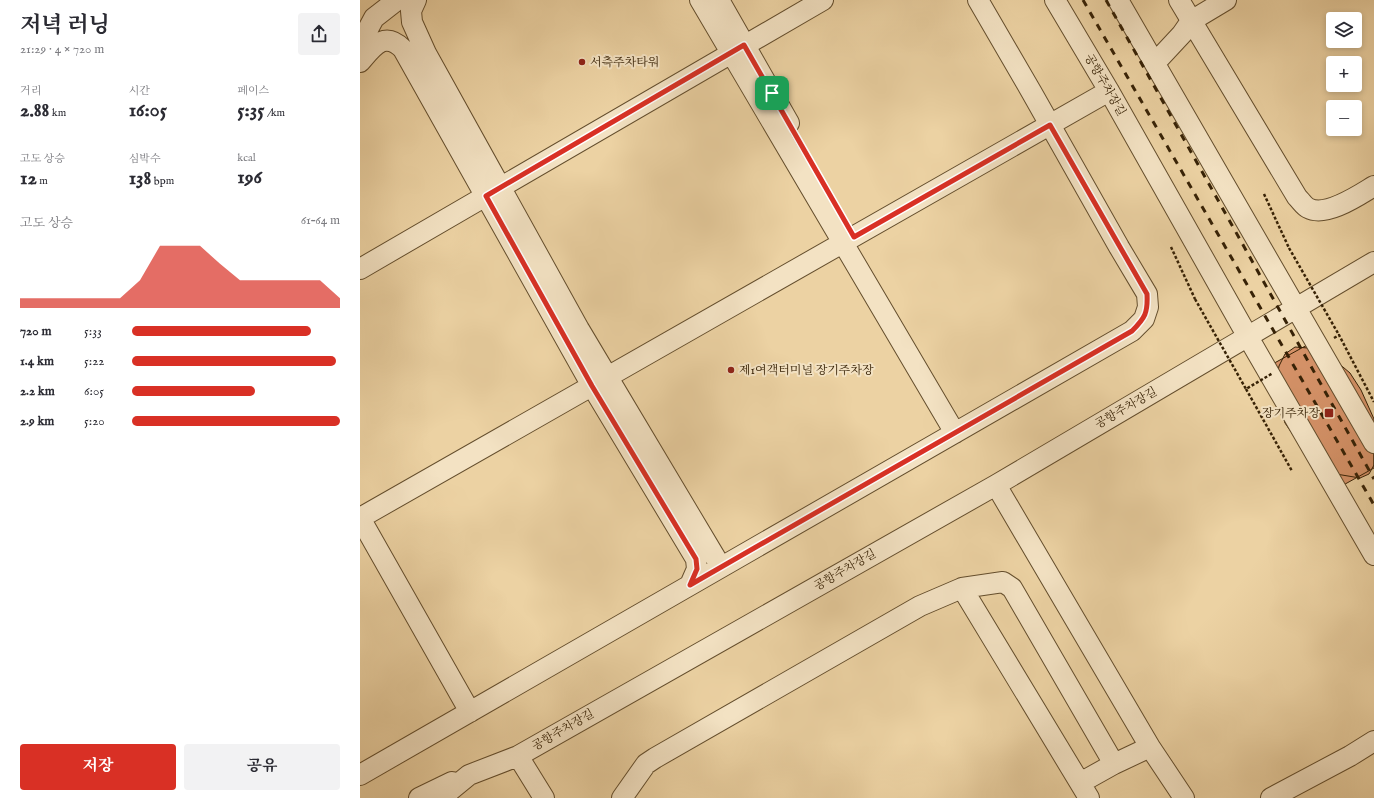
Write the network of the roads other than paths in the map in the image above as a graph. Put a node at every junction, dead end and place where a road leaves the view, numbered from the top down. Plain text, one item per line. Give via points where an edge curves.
1 (397, 0) edge
2 (416, 0) edge
3 (700, 0) edge
4 (719, 0) edge
5 (823, 0) edge
6 (978, 0) edge
7 (1055, 0) edge
8 (1118, 0) edge
9 (1179, 0) edge
10 (1226, 0) edge
11 (1191, 21) junction
12 (360, 44) edge
13 (738, 49) junction
14 (360, 62) edge
15 (1155, 63) junction
16 (1109, 91) junction
17 (1050, 125) junction
18 (1374, 186) edge
19 (494, 191) junction
20 (849, 240) junction
21 (1374, 262) edge
22 (360, 269) edge
23 (1297, 309) junction
24 (1248, 337) junction
25 (600, 382) junction
26 (959, 431) junction
27 (1374, 443) edge
28 (996, 485) junction
29 (360, 518) edge
30 (1374, 555) edge
31 (721, 567) junction
32 (690, 585) junction
33 (962, 588) junction
34 (470, 712) junction
35 (1374, 741) edge
36 (1150, 747) junction
37 (518, 756) junction
38 (1114, 764) junction
39 (360, 775) edge
40 (469, 775) junction
41 (1084, 790) edge
42 (419, 798) edge
43 (441, 798) edge
44 (544, 798) edge
45 (622, 798) edge
46 (1184, 798) edge
47 (1271, 798) edge

1 - 12 lane via 374,18
2 - 19 lane via 411,11 412,22
3 - 13 lane
4 - 13 lane
5 - 13 lane
6 - 17 lane
7 - 16 lane, 공항주차장길
8 - 15 lane
9 - 11 lane
10 - 11 lane
11 - 15 lane
11 - 18 lane via 1297,197 1308,208 1319,212 1334,207
13 - 19 lane
13 - 20 lane
14 - 19 lane via 373,46 383,41 396,42 403,49
15 - 23 lane
16 - 17 lane
16 - 24 lane, 공항주차장길
17 - 20 lane
17 - 26 lane via 1147,294 1148,307 1144,319 1132,331
19 - 22 lane
19 - 25 lane
20 - 25 lane
20 - 26 lane
21 - 23 lane, 공항주차장길
23 - 24 lane, 공항주차장길
23 - 27 lane
24 - 28 lane, 공항주차장길
24 - 30 lane, 공항주차장길
25 - 29 lane
25 - 31 lane
25 - 32 lane via 696,559 697,569
26 - 31 lane
28 - 36 lane
28 - 37 lane, 공항주차장길
29 - 34 lane
31 - 32 lane
32 - 34 lane
33 - 38 lane via 1003,582 1012,588
33 - 41 lane
33 - 45 lane via 920,606 655,758 646,764
34 - 39 lane
35 - 47 lane
36 - 38 lane
36 - 46 lane
37 - 40 lane, 공항주차장길
37 - 44 lane
38 - 41 lane
40 - 42 lane
40 - 43 lane, 공항주차장길

